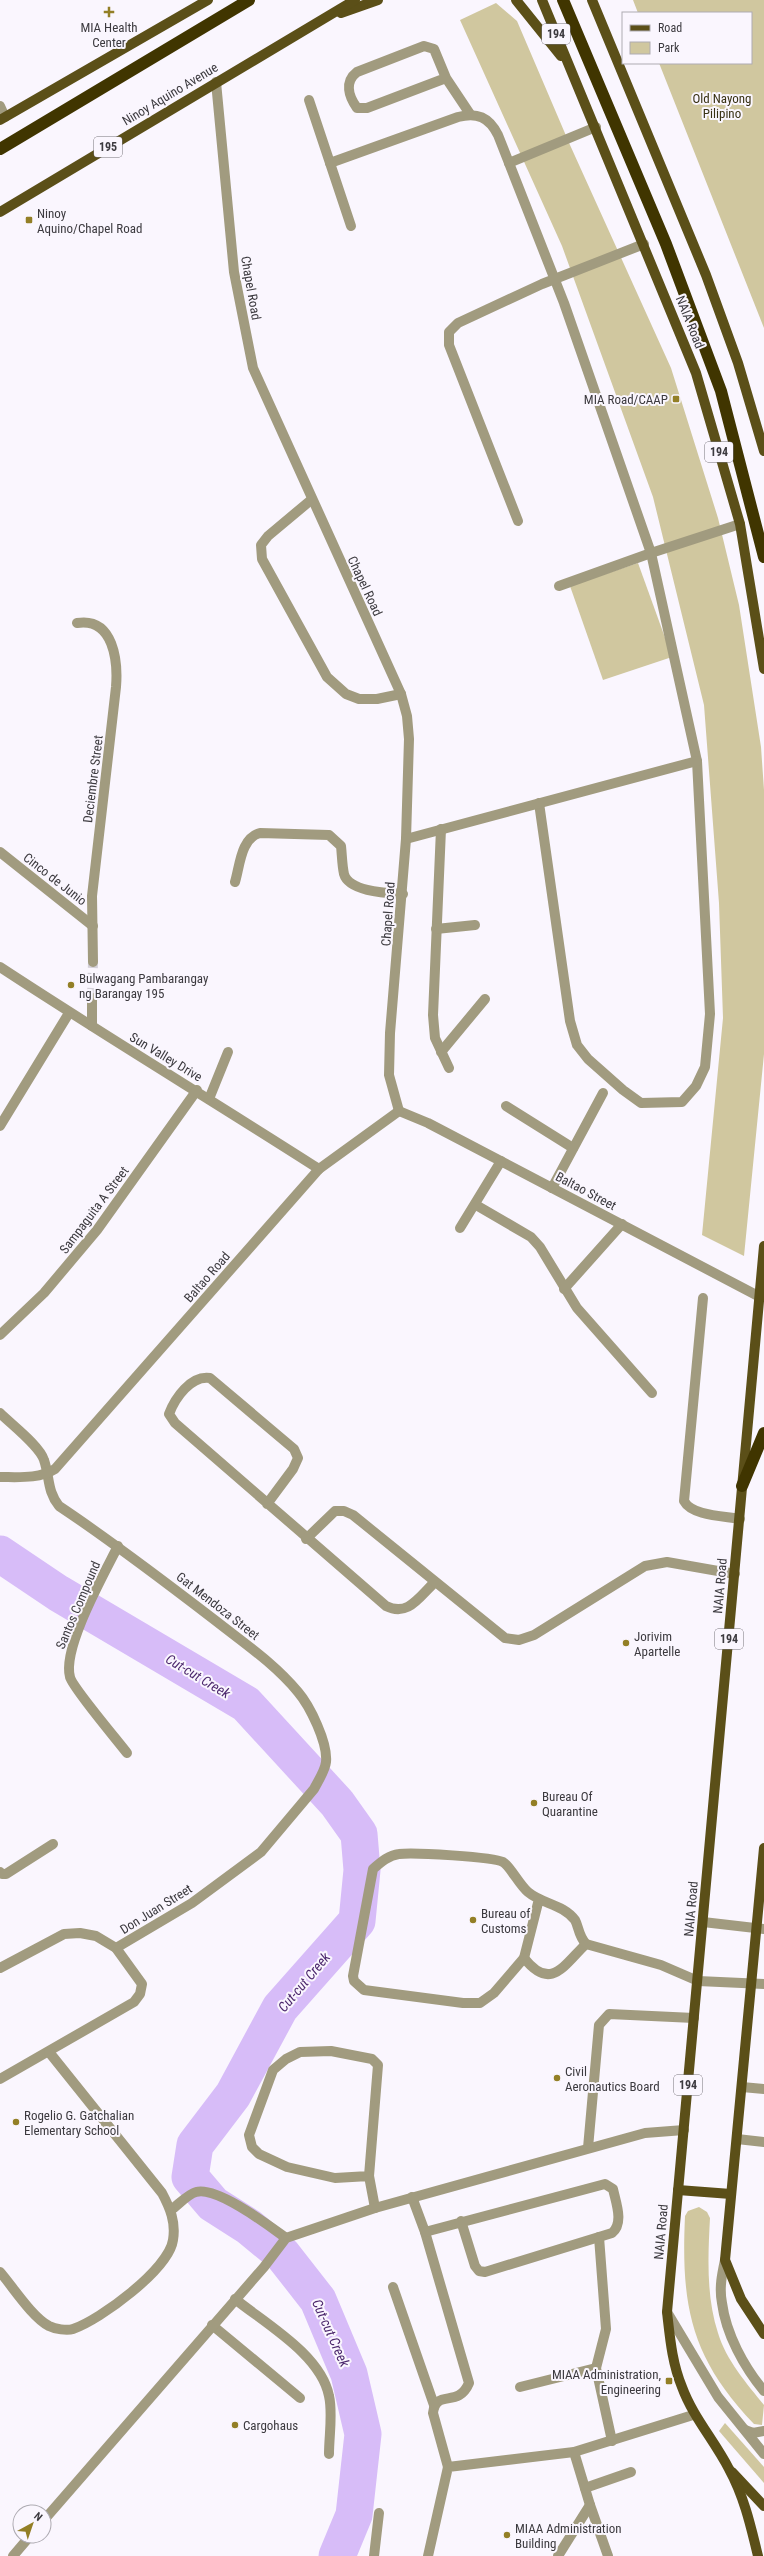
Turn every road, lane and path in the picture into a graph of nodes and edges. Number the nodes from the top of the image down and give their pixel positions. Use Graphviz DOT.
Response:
graph roads {
  1 [pos="208,0"];
  2 [pos="248,0"];
  3 [pos="355,0"];
  4 [pos="378,0"];
  5 [pos="516,0"];
  6 [pos="542,0"];
  7 [pos="563,0"];
  8 [pos="592,0"];
  9 [pos="313,23"];
  10 [pos="571,69"];
  11 [pos="446,78"];
  12 [pos="216,82"];
  13 [pos="309,100"];
  14 [pos="0,106"];
  15 [pos="470,114"];
  16 [pos="3,119"];
  17 [pos="596,127"];
  18 [pos="0,149"];
  19 [pos="330,163"];
  20 [pos="509,163"];
  21 [pos="0,212"];
  22 [pos="351,226"];
  23 [pos="644,244"];
  24 [pos="553,279"];
  25 [pos="764,451"];
  26 [pos="311,500"];
  27 [pos="518,521"];
  28 [pos="740,524"];
  29 [pos="651,553"];
  30 [pos="763,553"];
  31 [pos="559,586"];
  32 [pos="77,623"];
  33 [pos="764,669"];
  34 [pos="401,694"];
  35 [pos="697,761"];
  36 [pos="539,803"];
  37 [pos="441,829"];
  38 [pos="406,839"];
  39 [pos="0,852"];
  40 [pos="235,882"];
  41 [pos="403,894"];
  42 [pos="475,925"];
  43 [pos="93,926"];
  44 [pos="436,929"];
  45 [pos="92,962"];
  46 [pos="0,966"];
  47 [pos="92,998"];
  48 [pos="485,999"];
  49 [pos="69,1013"];
  50 [pos="92,1026"];
  51 [pos="228,1052"];
  52 [pos="441,1052"];
  53 [pos="449,1068"];
  54 [pos="197,1090"];
  55 [pos="603,1094"];
  56 [pos="209,1099"];
  57 [pos="506,1106"];
  58 [pos="399,1111"];
  59 [pos="0,1126"];
  60 [pos="573,1148"];
  61 [pos="501,1161"];
  62 [pos="319,1170"];
  63 [pos="552,1188"];
  64 [pos="476,1205"];
  65 [pos="622,1224"];
  66 [pos="460,1228"];
  67 [pos="764,1246"];
  68 [pos="564,1289"];
  69 [pos="760,1297"];
  70 [pos="703,1298"];
  71 [pos="0,1335"];
  72 [pos="652,1393"];
  73 [pos="0,1413"];
  74 [pos="764,1433"];
  75 [pos="46,1474"];
  76 [pos="0,1477"];
  77 [pos="742,1486"];
  78 [pos="267,1504"];
  79 [pos="740,1519"];
  80 [pos="306,1539"];
  81 [pos="118,1546"];
  82 [pos="735,1574"];
  83 [pos="434,1583"];
  84 [pos="127,1753"];
  85 [pos="314,1789"];
  86 [pos="53,1844"];
  87 [pos="764,1848"];
  88 [pos="0,1872"];
  89 [pos="539,1899"];
  90 [pos="703,1922"];
  91 [pos="760,1929"];
  92 [pos="586,1944"];
  93 [pos="116,1948"];
  94 [pos="524,1958"];
  95 [pos="0,1968"];
  96 [pos="698,1981"];
  97 [pos="752,1983"];
  98 [pos="764,1984"];
  99 [pos="694,2018"];
  100 [pos="49,2052"];
  101 [pos="0,2079"];
  102 [pos="742,2087"];
  103 [pos="764,2089"];
  104 [pos="684,2130"];
  105 [pos="737,2138"];
  106 [pos="764,2142"];
  107 [pos="588,2148"];
  108 [pos="369,2176"];
  109 [pos="678,2190"];
  110 [pos="731,2194"];
  111 [pos="412,2197"];
  112 [pos="375,2208"];
  113 [pos="171,2210"];
  114 [pos="461,2221"];
  115 [pos="425,2232"];
  116 [pos="599,2236"];
  117 [pos="284,2240"];
  118 [pos="725,2260"];
  119 [pos="0,2272"];
  120 [pos="393,2287"];
  121 [pos="235,2299"];
  122 [pos="667,2312"];
  123 [pos="212,2326"];
  124 [pos="764,2334"];
  125 [pos="596,2368"];
  126 [pos="520,2387"];
  127 [pos="764,2391"];
  128 [pos="300,2398"];
  129 [pos="434,2405"];
  130 [pos="693,2414"];
  131 [pos="745,2430"];
  132 [pos="764,2431"];
  133 [pos="612,2441"];
  134 [pos="574,2452"];
  135 [pos="329,2454"];
  136 [pos="764,2454"];
  137 [pos="448,2467"];
  138 [pos="729,2469"];
  139 [pos="631,2472"];
  140 [pos="585,2488"];
  141 [pos="590,2504"];
  142 [pos="764,2506"];
  143 [pos="52,2511"];
  144 [pos="378,2513"];
  145 [pos="23,2544"];
  146 [pos="13,2556"];
  147 [pos="374,2556"];
  148 [pos="428,2556"];
  149 [pos="558,2556"];
  150 [pos="608,2556"];
  151 [pos="758,2556"];
  1 -- 16 [label="main road"];
  2 -- 18 [label="highway"];
  3 -- 9 [label="main road, Ninoy Aquino Avenue / 195"];
  4 -- 9 [label="main road"];
  5 -- 10 [label="main road"];
  6 -- 10 [label="main road, NAIA Road / 194"];
  7 -- 30 [label="highway"];
  8 -- 25 [label="main road"];
  9 -- 12 [label="main road, Ninoy Aquino Avenue / 195"];
  10 -- 17 [label="main road, NAIA Road / 194"];
  11 -- 11 [label="street"];
  11 -- 15 [label="street"];
  12 -- 21 [label="main road, Ninoy Aquino Avenue / 195"];
  12 -- 26 [label="street, Chapel Road"];
  13 -- 19 [label="street"];
  14 -- 16 [label="street"];
  15 -- 19 [label="street"];
  15 -- 20 [label="street"];
  17 -- 20 [label="street"];
  17 -- 23 [label="main road, NAIA Road / 194"];
  19 -- 22 [label="street"];
  20 -- 24 [label="street"];
  23 -- 24 [label="street"];
  23 -- 28 [label="main road, NAIA Road / 194"];
  24 -- 27 [label="street"];
  24 -- 29 [label="street"];
  26 -- 34 [label="street, Chapel Road"];
  26 -- 34 [label="street"];
  28 -- 29 [label="street"];
  28 -- 33 [label="main road, NAIA Road / 194"];
  29 -- 31 [label="street"];
  29 -- 35 [label="street"];
  32 -- 43 [label="street, Deciembre Street"];
  34 -- 38 [label="street, Chapel Road"];
  35 -- 36 [label="street"];
  35 -- 36 [label="street"];
  36 -- 37 [label="street"];
  37 -- 38 [label="street"];
  37 -- 44 [label="street"];
  38 -- 41 [label="street, Chapel Road"];
  39 -- 43 [label="street, Cinco de Junio"];
  40 -- 41 [label="street"];
  41 -- 58 [label="street, Chapel Road"];
  42 -- 44 [label="street"];
  43 -- 45 [label="street, Deciembre Street"];
  44 -- 52 [label="street"];
  46 -- 49 [label="street, Sun Valley Drive"];
  47 -- 50 [label="street"];
  48 -- 52 [label="street"];
  49 -- 50 [label="street, Sun Valley Drive"];
  49 -- 59 [label="street"];
  50 -- 54 [label="street, Sun Valley Drive"];
  51 -- 56 [label="street"];
  52 -- 53 [label="street"];
  54 -- 56 [label="street, Sun Valley Drive"];
  54 -- 71 [label="street, Sampaguita A Street"];
  55 -- 60 [label="street"];
  56 -- 62 [label="street, Sun Valley Drive"];
  57 -- 60 [label="street"];
  58 -- 61 [label="street, Baltao Street"];
  58 -- 62 [label="street, Baltao Road"];
  60 -- 63 [label="street"];
  61 -- 63 [label="street, Baltao Street"];
  61 -- 64 [label="street"];
  62 -- 75 [label="street, Baltao Road"];
  63 -- 65 [label="street, Baltao Street"];
  64 -- 66 [label="street"];
  64 -- 68 [label="street"];
  65 -- 68 [label="street"];
  65 -- 69 [label="street, Baltao Street"];
  67 -- 69 [label="main road, NAIA Road / 194"];
  68 -- 72 [label="street"];
  69 -- 77 [label="main road, NAIA Road / 194"];
  70 -- 79 [label="street"];
  73 -- 75 [label="street, Gat Mendoza Street"];
  74 -- 77 [label="highway"];
  75 -- 76 [label="street"];
  75 -- 81 [label="street, Gat Mendoza Street"];
  77 -- 79 [label="main road, NAIA Road / 194"];
  78 -- 78 [label="street"];
  78 -- 80 [label="street"];
  79 -- 82 [label="main road, NAIA Road / 194"];
  80 -- 83 [label="street"];
  80 -- 83 [label="street"];
  81 -- 84 [label="street, Santos Compound"];
  81 -- 85 [label="street, Gat Mendoza Street"];
  82 -- 83 [label="street"];
  82 -- 90 [label="main road, NAIA Road / 194"];
  85 -- 93 [label="street, Don Juan Street"];
  86 -- 88 [label="street"];
  87 -- 91 [label="main road"];
  89 -- 92 [label="street"];
  89 -- 94 [label="street"];
  89 -- 94 [label="street"];
  90 -- 91 [label="street"];
  90 -- 96 [label="main road, NAIA Road / 194"];
  91 -- 97 [label="main road"];
  92 -- 94 [label="street"];
  92 -- 96 [label="street"];
  93 -- 95 [label="street"];
  93 -- 100 [label="street, Don Juan Street"];
  96 -- 97 [label="street"];
  96 -- 99 [label="main road, NAIA Road / 194"];
  97 -- 98 [label="street"];
  97 -- 102 [label="main road"];
  99 -- 104 [label="main road, NAIA Road / 194"];
  99 -- 107 [label="street"];
  100 -- 101 [label="street, Don Juan Street"];
  100 -- 113 [label="street"];
  102 -- 103 [label="street"];
  102 -- 105 [label="main road"];
  104 -- 107 [label="street"];
  104 -- 109 [label="main road, NAIA Road / 194"];
  105 -- 106 [label="street"];
  105 -- 110 [label="main road"];
  107 -- 111 [label="street"];
  108 -- 108 [label="street"];
  108 -- 112 [label="street"];
  109 -- 110 [label="main road"];
  109 -- 122 [label="main road, NAIA Road / 194"];
  110 -- 118 [label="main road"];
  111 -- 112 [label="street"];
  111 -- 115 [label="street"];
  112 -- 117 [label="street"];
  113 -- 117 [label="street"];
  113 -- 119 [label="street"];
  114 -- 115 [label="street"];
  114 -- 116 [label="street"];
  114 -- 116 [label="street"];
  115 -- 129 [label="street"];
  116 -- 125 [label="street"];
  117 -- 121 [label="street"];
  118 -- 124 [label="main road"];
  118 -- 127 [label="street"];
  120 -- 129 [label="street"];
  121 -- 123 [label="street"];
  121 -- 135 [label="street"];
  122 -- 130 [label="main road, NAIA Road"];
  122 -- 131 [label="street"];
  123 -- 128 [label="street"];
  123 -- 143 [label="street"];
  125 -- 126 [label="street"];
  125 -- 133 [label="street"];
  129 -- 137 [label="street"];
  130 -- 133 [label="street"];
  130 -- 138 [label="main road, NAIA Road"];
  131 -- 132 [label="street"];
  131 -- 136 [label="street"];
  133 -- 134 [label="street"];
  134 -- 137 [label="street"];
  134 -- 140 [label="street"];
  137 -- 148 [label="street"];
  138 -- 142 [label="main road"];
  138 -- 151 [label="main road, NAIA Road"];
  139 -- 140 [label="street"];
  140 -- 141 [label="street"];
  141 -- 149 [label="street"];
  141 -- 150 [label="street"];
  144 -- 147 [label="street"];
  145 -- 146 [label="street"];
}
